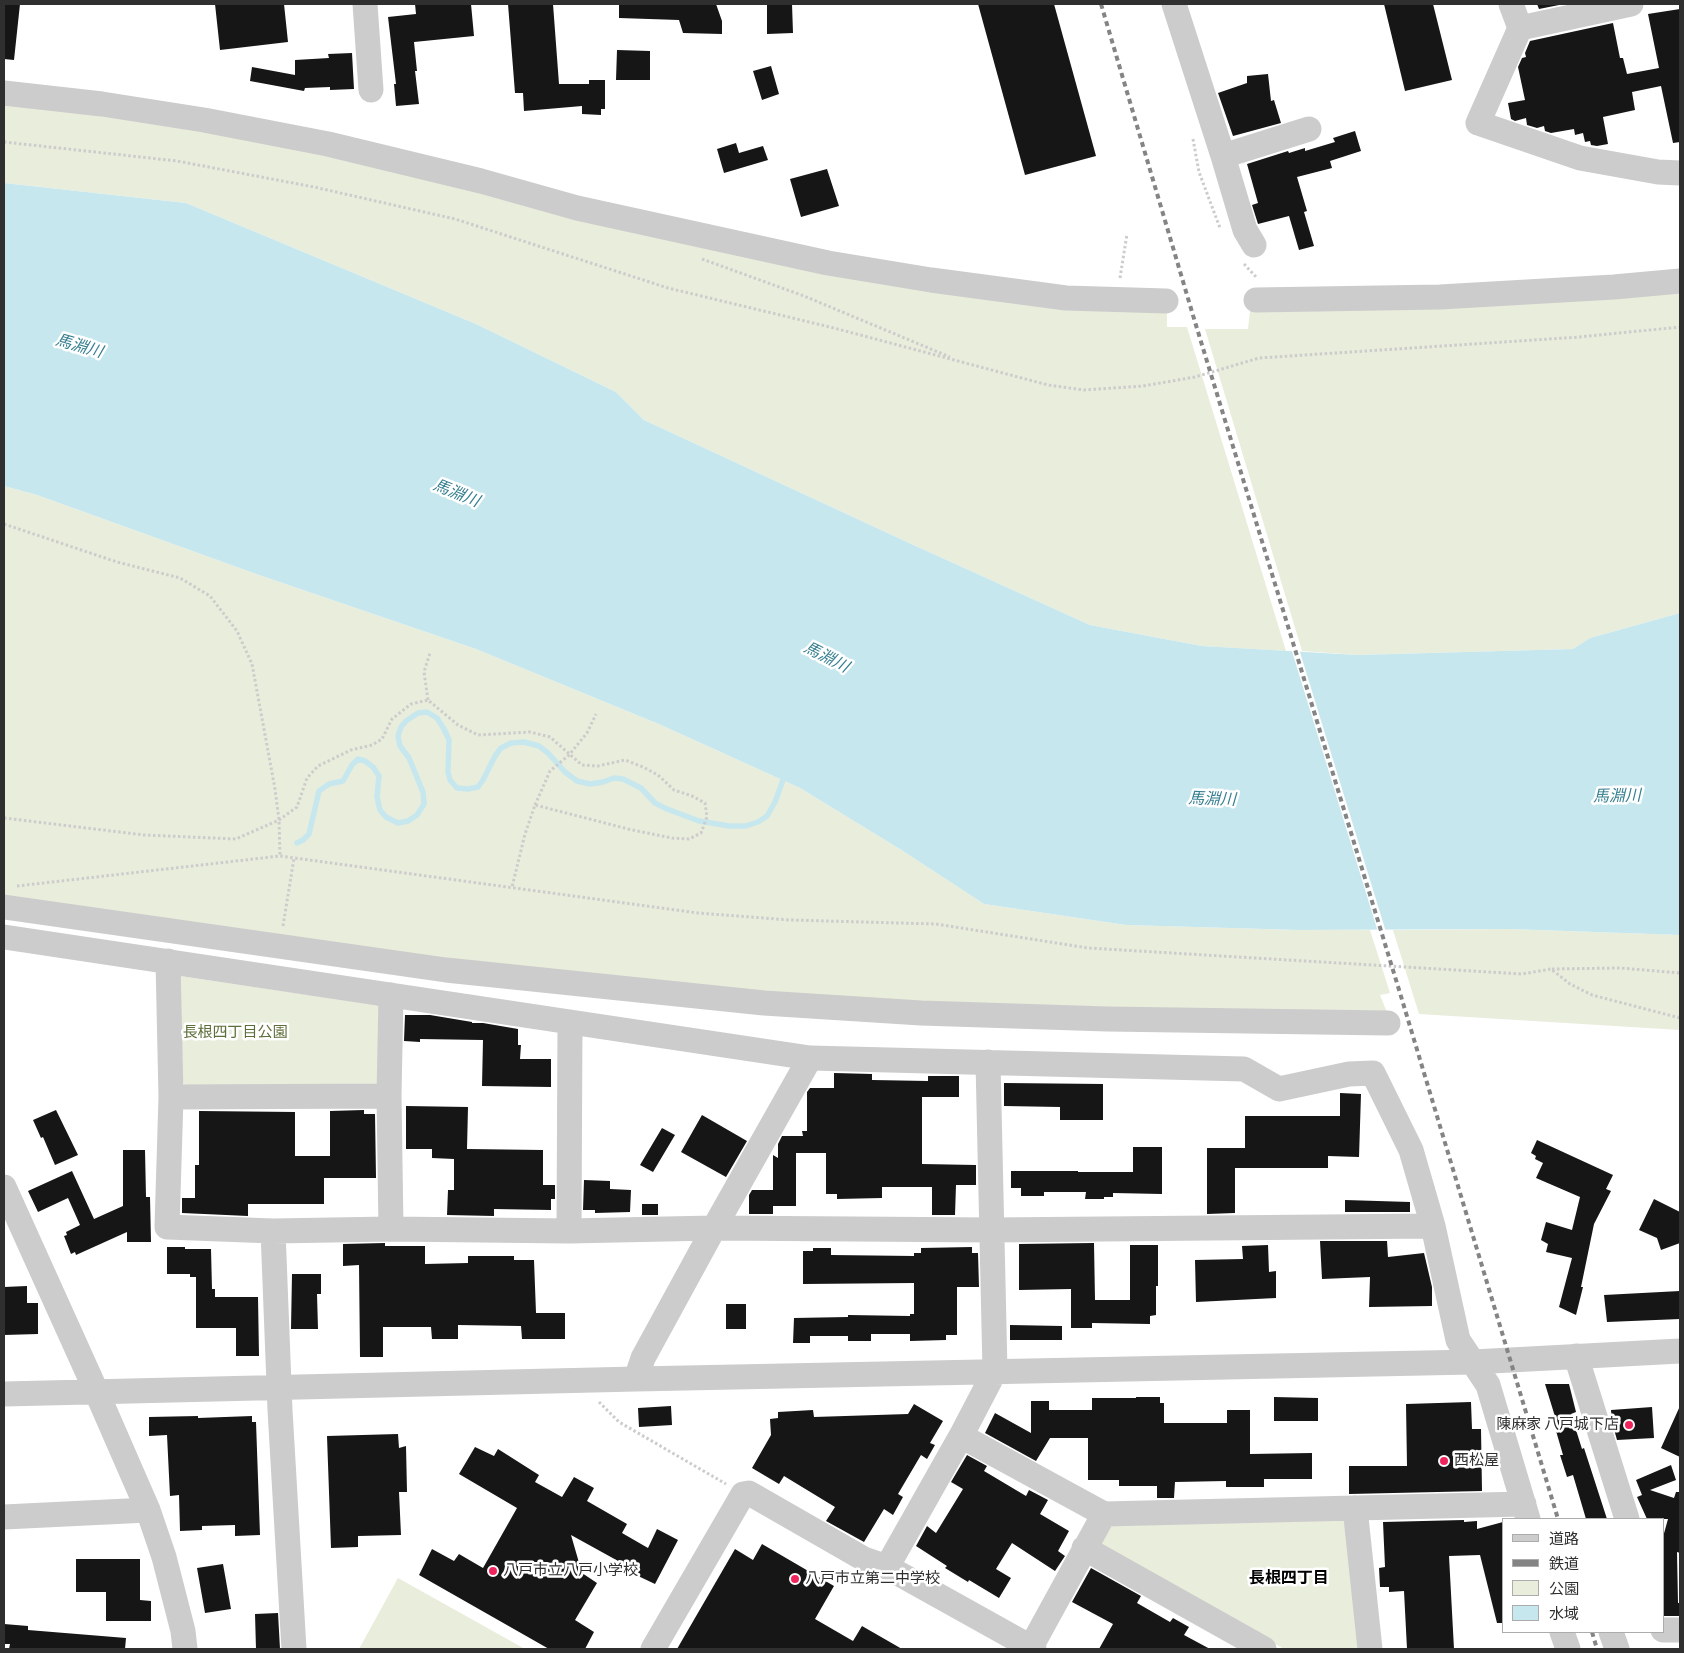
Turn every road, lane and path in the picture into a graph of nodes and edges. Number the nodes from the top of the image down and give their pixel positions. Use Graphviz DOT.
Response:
graph roads {
  1 [pos="365,4"];
  2 [pos="1174,4"];
  3 [pos="1511,4"];
  4 [pos="1631,4"];
  5 [pos="1520,28"];
  6 [pos="371,90"];
  7 [pos="4,93"];
  8 [pos="1309,129"];
  9 [pos="4,142"];
  10 [pos="1223,156"];
  11 [pos="1680,173"];
  12 [pos="1128,234"];
  13 [pos="1254,245"];
  14 [pos="694,256"];
  15 [pos="1680,281"];
  16 [pos="1116,299"];
  17 [pos="1256,300"];
  18 [pos="1166,301"];
  19 [pos="1680,327"];
  20 [pos="962,362"];
  21 [pos="4,524"];
  22 [pos="430,653"];
  23 [pos="428,700"];
  24 [pos="596,714"];
  25 [pos="569,755"];
  26 [pos="535,805"];
  27 [pos="4,818"];
  28 [pos="279,820"];
  29 [pos="280,856"];
  30 [pos="294,858"];
  31 [pos="512,887"];
  32 [pos="9,896"];
  33 [pos="4,937"];
  34 [pos="280,946"];
  35 [pos="168,961"];
  36 [pos="1551,969"];
  37 [pos="1680,973"];
  38 [pos="391,995"];
  39 [pos="1680,1018"];
  40 [pos="570,1022"];
  41 [pos="1388,1023"];
  42 [pos="810,1058"];
  43 [pos="988,1062"];
  44 [pos="389,1096"];
  45 [pos="171,1097"];
  46 [pos="4,1187"];
  47 [pos="1433,1226"];
  48 [pos="714,1228"];
  49 [pos="391,1229"];
  50 [pos="992,1230"];
  51 [pos="273,1231"];
  52 [pos="568,1231"];
  53 [pos="1680,1351"];
  54 [pos="1576,1356"];
  55 [pos="1473,1362"];
  56 [pos="995,1371"];
  57 [pos="636,1379"];
  58 [pos="280,1388"];
  59 [pos="97,1393"];
  60 [pos="4,1394"];
  61 [pos="599,1402"];
  62 [pos="961,1436"];
  63 [pos="743,1494"];
  64 [pos="1355,1508"];
  65 [pos="148,1510"];
  66 [pos="1526,1512"];
  67 [pos="1104,1514"];
  68 [pos="4,1516"];
  69 [pos="1627,1518"];
  70 [pos="1084,1548"];
  71 [pos="887,1567"];
  72 [pos="1664,1630"];
  73 [pos="1680,1630"];
  74 [pos="1562,1633"];
  75 [pos="1611,1633"];
  76 [pos="1032,1648"];
  77 [pos="185,1649"];
  78 [pos="294,1649"];
  79 [pos="653,1649"];
  80 [pos="1264,1649"];
  81 [pos="1370,1649"];
  82 [pos="1568,1649"];
  83 [pos="1617,1649"];
  1 -- 6 [label="street"];
  2 -- 10 [label="street"];
  3 -- 5 [label="street"];
  4 -- 5 [label="street"];
  5 -- 11 [label="street"];
  7 -- 16 [label="street"];
  8 -- 10 [label="street"];
  9 -- 20 [label="path"];
  10 -- 13 [label="street"];
  12 -- 16 [label="path"];
  14 -- 20 [label="path"];
  15 -- 17 [label="street"];
  16 -- 18 [label="street"];
  19 -- 20 [label="path"];
  21 -- 28 [label="path"];
  22 -- 23 [label="path"];
  23 -- 25 [label="path"];
  23 -- 28 [label="path"];
  24 -- 25 [label="path"];
  25 -- 26 [label="path"];
  25 -- 26 [label="path"];
  26 -- 31 [label="path"];
  27 -- 28 [label="path"];
  28 -- 29 [label="path"];
  29 -- 30 [label="path"];
  29 -- 32 [label="path"];
  30 -- 31 [label="path"];
  30 -- 34 [label="path"];
  31 -- 36 [label="path"];
  32 -- 34 [label="street"];
  33 -- 35 [label="street"];
  34 -- 41 [label="street"];
  35 -- 38 [label="street"];
  35 -- 45 [label="street"];
  36 -- 37 [label="path"];
  36 -- 39 [label="path"];
  38 -- 40 [label="street"];
  38 -- 44 [label="street"];
  40 -- 42 [label="street"];
  40 -- 52 [label="street"];
  42 -- 43 [label="street"];
  42 -- 48 [label="street"];
  43 -- 47 [label="street"];
  43 -- 50 [label="street"];
  44 -- 45 [label="street"];
  44 -- 49 [label="street"];
  45 -- 51 [label="street"];
  46 -- 59 [label="street"];
  47 -- 50 [label="street"];
  47 -- 55 [label="street"];
  48 -- 50 [label="street"];
  48 -- 52 [label="street"];
  48 -- 57 [label="street"];
  49 -- 51 [label="street"];
  49 -- 52 [label="street"];
  50 -- 56 [label="street"];
  51 -- 58 [label="street"];
  53 -- 54 [label="street"];
  54 -- 55 [label="street"];
  54 -- 69 [label="street"];
  55 -- 56 [label="street"];
  55 -- 66 [label="street"];
  56 -- 57 [label="street"];
  56 -- 62 [label="street"];
  57 -- 58 [label="street"];
  58 -- 59 [label="street"];
  58 -- 78 [label="street"];
  59 -- 60 [label="street"];
  59 -- 65 [label="street"];
  61 -- 63 [label="path"];
  62 -- 67 [label="street"];
  62 -- 71 [label="street"];
  63 -- 71 [label="street"];
  63 -- 79 [label="street"];
  64 -- 66 [label="street"];
  64 -- 67 [label="street"];
  64 -- 81 [label="street"];
  65 -- 68 [label="street"];
  65 -- 77 [label="street"];
  67 -- 70 [label="street"];
  70 -- 76 [label="street"];
  70 -- 80 [label="street"];
  71 -- 76 [label="street"];
  72 -- 73 [label="street"];
  74 -- 82 [label="street"];
  75 -- 83 [label="street"];
}
